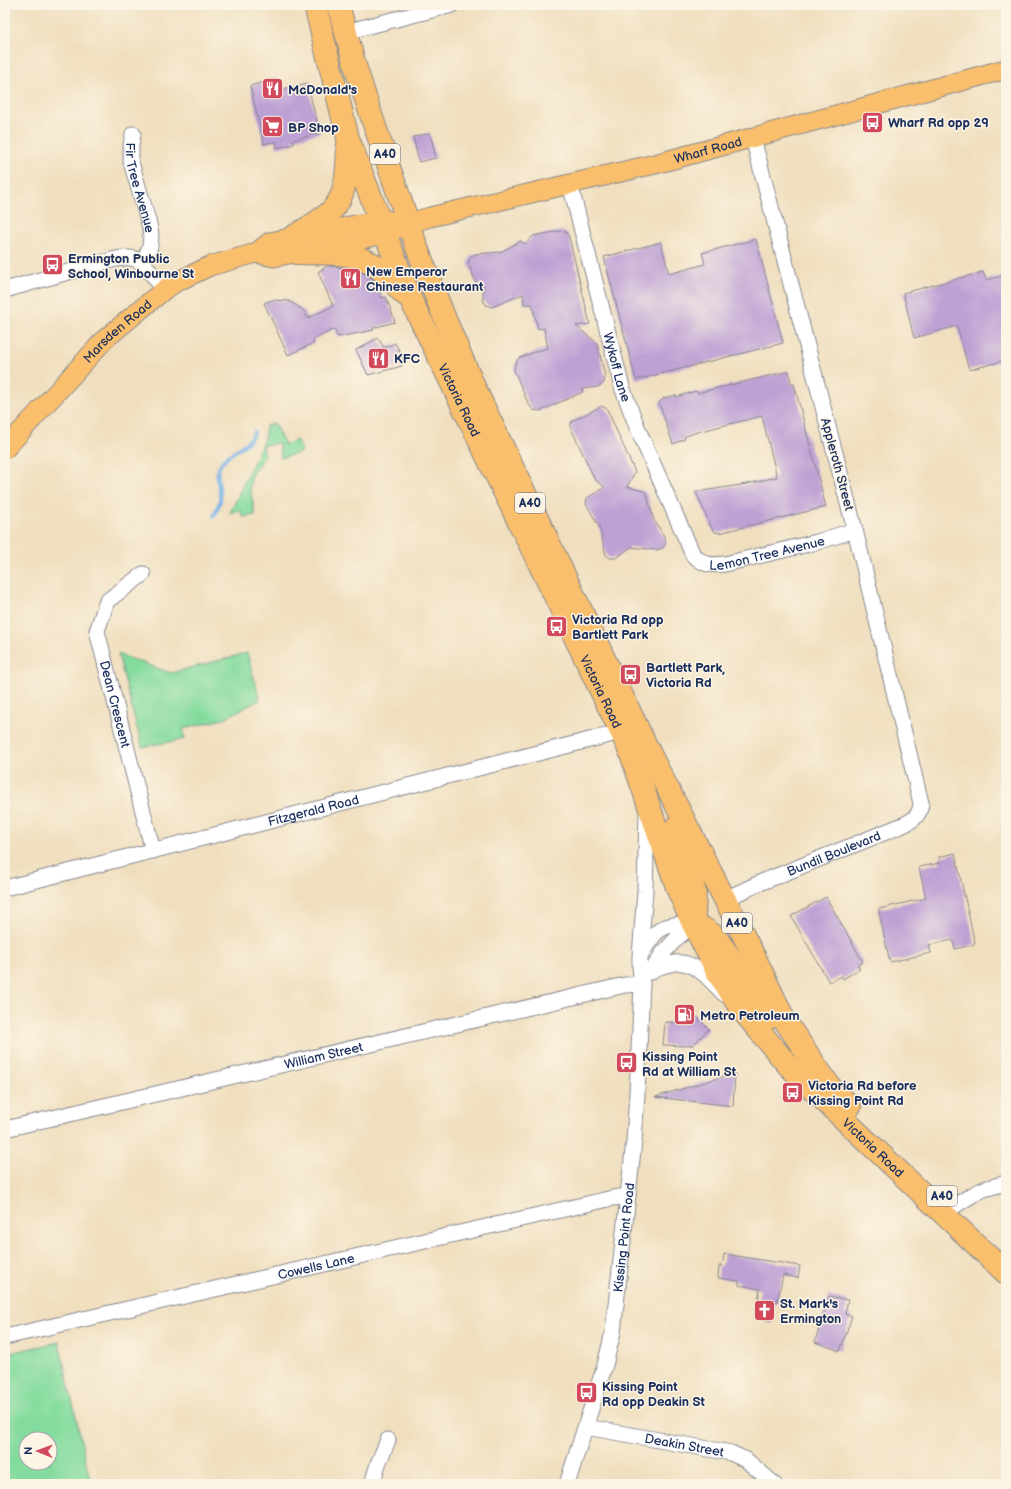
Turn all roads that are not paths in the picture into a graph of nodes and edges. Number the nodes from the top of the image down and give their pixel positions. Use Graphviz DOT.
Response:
graph roads {
  1 [pos="315,5"];
  2 [pos="338,5"];
  3 [pos="452,5"];
  4 [pos="345,32"];
  5 [pos="1006,69"];
  6 [pos="132,134"];
  7 [pos="348,138"];
  8 [pos="753,138"];
  9 [pos="570,184"];
  10 [pos="409,223"];
  11 [pos="382,227"];
  12 [pos="293,245"];
  13 [pos="143,265"];
  14 [pos="5,290"];
  15 [pos="164,290"];
  16 [pos="411,300"];
  17 [pos="5,449"];
  18 [pos="855,530"];
  19 [pos="688,543"];
  20 [pos="143,574"];
  21 [pos="621,732"];
  22 [pos="650,754"];
  23 [pos="917,791"];
  24 [pos="647,800"];
  25 [pos="153,851"];
  26 [pos="5,888"];
  27 [pos="725,899"];
  28 [pos="693,924"];
  29 [pos="640,956"];
  30 [pos="653,969"];
  31 [pos="642,984"];
  32 [pos="741,1009"];
  33 [pos="831,1088"];
  34 [pos="5,1129"];
  35 [pos="1006,1183"];
  36 [pos="628,1196"];
  37 [pos="954,1207"];
  38 [pos="1006,1258"];
  39 [pos="1006,1273"];
  40 [pos="5,1337"];
  41 [pos="586,1427"];
  42 [pos="388,1440"];
  43 [pos="372,1484"];
  44 [pos="568,1484"];
  45 [pos="774,1484"];
  1 -- 7 [label="highway, Victoria Road / A40"];
  2 -- 4 [label="highway, Victoria Road / A40"];
  3 -- 4 [label="street"];
  4 -- 10 [label="highway, Victoria Road / A40"];
  5 -- 8 [label="main road, Wharf Road"];
  6 -- 13 [label="street, Fir Tree Avenue"];
  7 -- 11 [label="highway, Victoria Road / A40"];
  7 -- 12 [label="highway"];
  8 -- 9 [label="main road, Wharf Road"];
  8 -- 18 [label="street, Appleroth Street"];
  9 -- 10 [label="main road, Wharf Road"];
  9 -- 19 [label="street, Wykoff Lane"];
  10 -- 11 [label="main road, Marsden Road"];
  10 -- 22 [label="highway, Victoria Road / A40"];
  11 -- 12 [label="main road, Marsden Road"];
  11 -- 16 [label="highway, Victoria Road / A40"];
  12 -- 15 [label="main road, Marsden Road"];
  12 -- 16 [label="highway"];
  13 -- 14 [label="street"];
  13 -- 15 [label="street"];
  15 -- 17 [label="main road, Marsden Road"];
  16 -- 21 [label="highway, Victoria Road / A40"];
  18 -- 19 [label="street, Lemon Tree Avenue"];
  18 -- 23 [label="street, Appleroth Street"];
  20 -- 25 [label="street, Dean Crescent"];
  21 -- 24 [label="highway, Victoria Road / A40"];
  21 -- 25 [label="street, Fitzgerald Road"];
  22 -- 27 [label="highway, Victoria Road / A40"];
  22 -- 28 [label="highway"];
  23 -- 27 [label="street, Bundil Boulevard"];
  24 -- 28 [label="highway, Victoria Road / A40"];
  24 -- 29 [label="street, Kissing Point Road"];
  25 -- 26 [label="street, Fitzgerald Road"];
  27 -- 33 [label="highway, Victoria Road / A40"];
  28 -- 29 [label="street"];
  28 -- 30 [label="street"];
  28 -- 32 [label="highway, Victoria Road / A40"];
  28 -- 33 [label="highway"];
  29 -- 31 [label="street, Kissing Point Road"];
  30 -- 31 [label="street"];
  30 -- 32 [label="street"];
  31 -- 34 [label="street, William Street"];
  31 -- 36 [label="street, Kissing Point Road"];
  32 -- 39 [label="highway, Victoria Road / A40"];
  33 -- 37 [label="highway, Victoria Road / A40"];
  35 -- 37 [label="street"];
  36 -- 40 [label="street, Cowells Lane"];
  36 -- 41 [label="street, Kissing Point Road"];
  37 -- 38 [label="highway, Victoria Road / A40"];
  41 -- 44 [label="street, Kissing Point Road"];
  41 -- 45 [label="street, Deakin Street"];
  42 -- 43 [label="street"];
}
